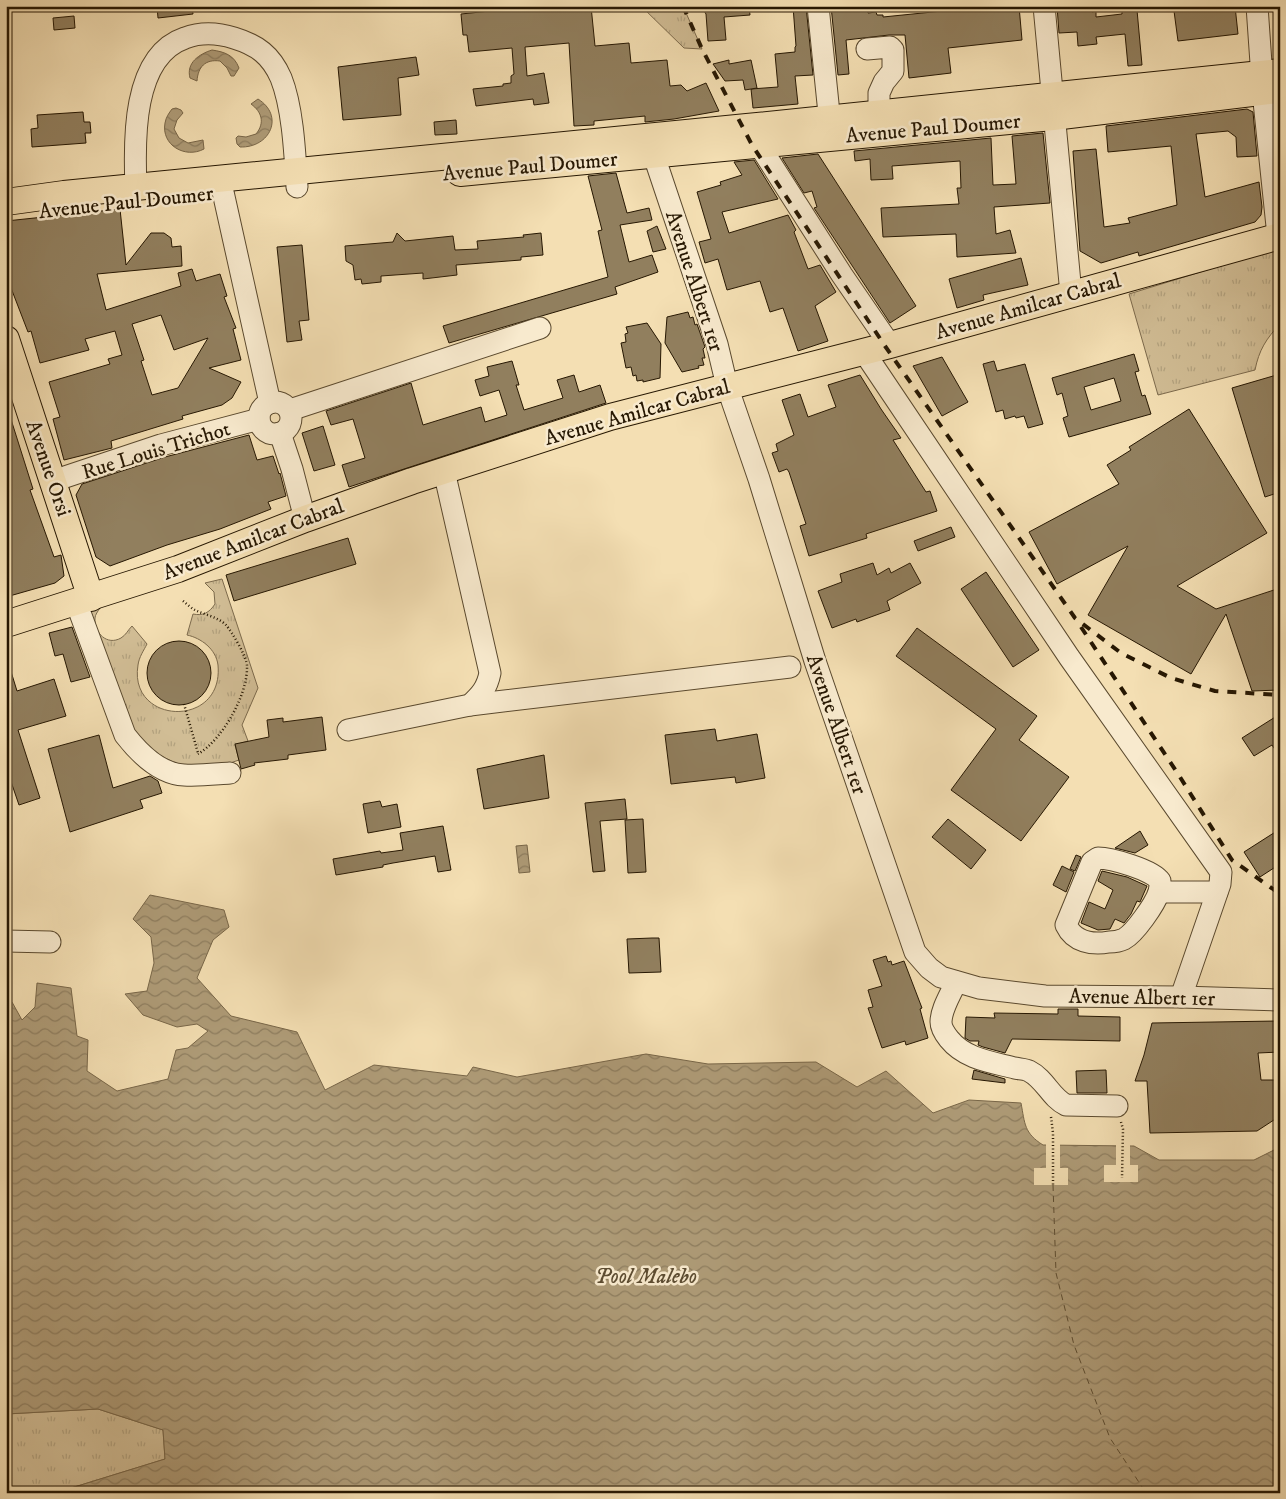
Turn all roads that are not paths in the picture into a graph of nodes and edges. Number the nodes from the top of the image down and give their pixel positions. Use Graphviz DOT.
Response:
graph roads {
  1 [pos="818,6"];
  2 [pos="1044,6"];
  3 [pos="1257,6"];
  4 [pos="867,49"];
  5 [pos="1271,82"];
  6 [pos="1052,106"];
  7 [pos="880,123"];
  8 [pos="831,128"];
  9 [pos="754,136"];
  10 [pos="650,146"];
  11 [pos="296,179"];
  12 [pos="136,187"];
  13 [pos="223,192"];
  14 [pos="6,202"];
  15 [pos="6,215"];
  16 [pos="1279,236"];
  17 [pos="1071,294"];
  18 [pos="540,328"];
  19 [pos="6,339"];
  20 [pos="890,345"];
  21 [pos="864,352"];
  22 [pos="10,368"];
  23 [pos="727,386"];
  24 [pos="273,411"];
  25 [pos="444,471"];
  26 [pos="53,481"];
  27 [pos="305,519"];
  28 [pos="83,600"];
  29 [pos="6,624"];
  30 [pos="790,667"];
  31 [pos="490,673"];
  32 [pos="513,700"];
  33 [pos="470,705"];
  34 [pos="348,730"];
  35 [pos="230,773"];
  36 [pos="1159,892"];
  37 [pos="1217,892"];
  38 [pos="6,940"];
  39 [pos="50,942"];
  40 [pos="956,982"];
  41 [pos="1181,997"];
  42 [pos="1280,1000"];
  43 [pos="1117,1106"];
  1 -- 8 [label="street"];
  2 -- 6 [label="street"];
  3 -- 5 [label="street"];
  4 -- 7 [label="street"];
  5 -- 6 [label="main road, Avenue Paul Doumer"];
  5 -- 16 [label="street"];
  6 -- 7 [label="main road, Avenue Paul Doumer"];
  6 -- 17 [label="street"];
  7 -- 8 [label="main road, Avenue Paul Doumer"];
  8 -- 9 [label="main road, Avenue Paul Doumer"];
  9 -- 10 [label="main road, Avenue Paul Doumer"];
  9 -- 20 [label="street"];
  10 -- 11 [label="main road, Avenue Paul Doumer"];
  10 -- 23 [label="street, Avenue Albert 1er"];
  11 -- 12 [label="main road, Avenue Paul Doumer"];
  11 -- 12 [label="street"];
  11 -- 13 [label="main road, Avenue Paul Doumer"];
  12 -- 14 [label="main road, Avenue Paul Doumer"];
  13 -- 15 [label="main road, Avenue Paul Doumer"];
  13 -- 24 [label="street"];
  16 -- 17 [label="main road, Avenue Amilcar Cabral"];
  17 -- 20 [label="main road, Avenue Amilcar Cabral"];
  18 -- 24 [label="street, Rue Louis Trichot"];
  19 -- 22 [label="main road, Avenue Orsi"];
  20 -- 21 [label="main road, Avenue Amilcar Cabral"];
  21 -- 23 [label="main road, Avenue Amilcar Cabral"];
  21 -- 37 [label="street"];
  22 -- 26 [label="main road, Avenue Orsi"];
  23 -- 25 [label="main road, Avenue Amilcar Cabral"];
  23 -- 40 [label="street, Avenue Albert 1er"];
  24 -- 26 [label="street, Rue Louis Trichot"];
  24 -- 27 [label="street"];
  25 -- 27 [label="main road, Avenue Amilcar Cabral"];
  25 -- 31 [label="street"];
  26 -- 28 [label="main road, Avenue Orsi"];
  27 -- 28 [label="main road, Avenue Amilcar Cabral"];
  28 -- 29 [label="main road, Avenue Amilcar Cabral"];
  28 -- 35 [label="street"];
  30 -- 32 [label="street"];
  31 -- 32 [label="street"];
  31 -- 33 [label="street"];
  32 -- 33 [label="street"];
  33 -- 34 [label="street"];
  36 -- 36 [label="street"];
  36 -- 37 [label="street"];
  37 -- 41 [label="street"];
  38 -- 39 [label="street"];
  40 -- 41 [label="street, Avenue Albert 1er"];
  40 -- 43 [label="street"];
  41 -- 42 [label="street, Avenue Albert 1er"];
}
